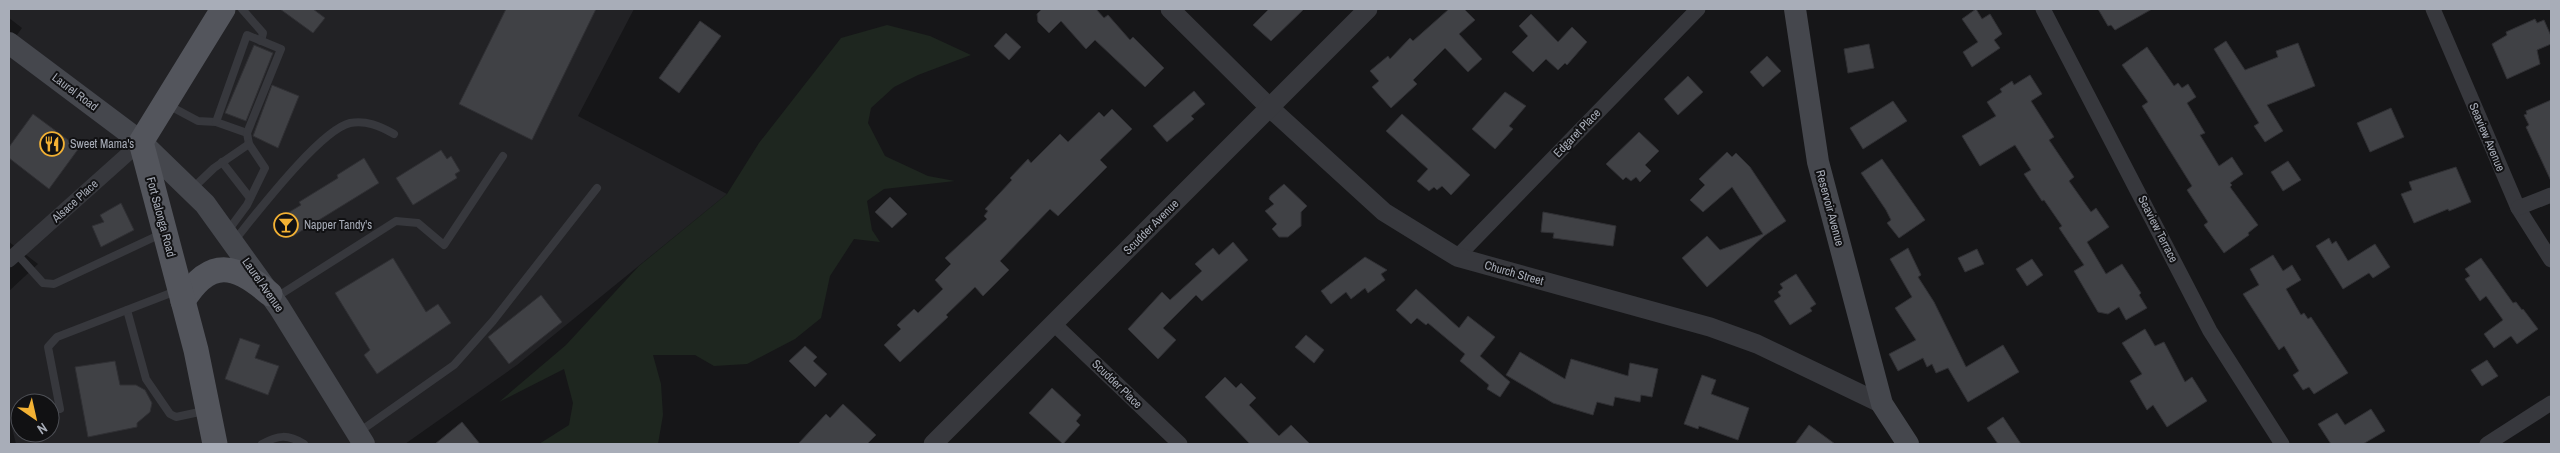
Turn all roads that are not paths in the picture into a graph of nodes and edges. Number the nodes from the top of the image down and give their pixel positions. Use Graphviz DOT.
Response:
graph roads {
  1 [pos="223,9"];
  2 [pos="242,9"];
  3 [pos="1170,9"];
  4 [pos="1368,9"];
  5 [pos="1698,9"];
  6 [pos="1799,9"];
  7 [pos="2043,9"];
  8 [pos="2433,9"];
  9 [pos="261,41"];
  10 [pos="9,43"];
  11 [pos="239,58"];
  12 [pos="247,60"];
  13 [pos="165,102"];
  14 [pos="1270,108"];
  15 [pos="216,122"];
  16 [pos="248,133"];
  17 [pos="394,134"];
  18 [pos="141,142"];
  19 [pos="249,144"];
  20 [pos="503,156"];
  21 [pos="222,162"];
  22 [pos="597,188"];
  23 [pos="192,190"];
  24 [pos="2551,196"];
  25 [pos="250,198"];
  26 [pos="2518,208"];
  27 [pos="165,232"];
  28 [pos="230,237"];
  29 [pos="12,257"];
  30 [pos="1457,257"];
  31 [pos="2551,260"];
  32 [pos="182,295"];
  33 [pos="271,297"];
  34 [pos="127,310"];
  35 [pos="1054,323"];
  36 [pos="57,393"];
  37 [pos="2551,403"];
  38 [pos="1882,404"];
  39 [pos="208,410"];
  40 [pos="361,439"];
  41 [pos="215,444"];
  42 [pos="262,444"];
  43 [pos="304,444"];
  44 [pos="934,444"];
  45 [pos="1180,444"];
  46 [pos="1908,444"];
  47 [pos="2282,444"];
  48 [pos="2487,444"];
  1 -- 13 [label="main road"];
  2 -- 9 [label="lane"];
  3 -- 14 [label="street, Church Street"];
  4 -- 14 [label="street, Scudder Avenue"];
  5 -- 30 [label="street, Edgaret Place"];
  6 -- 38 [label="main road, Reservoir Avenue"];
  7 -- 47 [label="street, Seaview Terrace"];
  8 -- 26 [label="street, Seaview Avenue"];
  9 -- 11 [label="lane"];
  9 -- 16 [label="lane"];
  10 -- 18 [label="main road, Laurel Road"];
  11 -- 12 [label="lane"];
  11 -- 15 [label="lane"];
  13 -- 15 [label="lane"];
  13 -- 18 [label="main road"];
  14 -- 30 [label="street, Church Street"];
  14 -- 35 [label="street, Scudder Avenue"];
  15 -- 16 [label="lane"];
  16 -- 19 [label="lane"];
  17 -- 28 [label="lane"];
  18 -- 23 [label="main road, Laurel Avenue"];
  18 -- 27 [label="main road, Fort Salonga Road"];
  18 -- 29 [label="street, Alsace Place"];
  19 -- 21 [label="lane"];
  19 -- 25 [label="lane"];
  20 -- 33 [label="lane"];
  21 -- 23 [label="lane"];
  21 -- 25 [label="lane"];
  22 -- 40 [label="lane"];
  23 -- 28 [label="main road, Laurel Avenue"];
  24 -- 26 [label="street"];
  25 -- 28 [label="lane"];
  26 -- 31 [label="street, Seaview Avenue"];
  27 -- 29 [label="lane"];
  27 -- 32 [label="main road, Fort Salonga Road"];
  28 -- 33 [label="main road, Laurel Avenue"];
  30 -- 38 [label="street, Church Street"];
  32 -- 33 [label="main road"];
  32 -- 34 [label="lane"];
  32 -- 39 [label="main road, Fort Salonga Road"];
  33 -- 40 [label="main road, Laurel Avenue"];
  34 -- 36 [label="lane"];
  34 -- 39 [label="lane"];
  35 -- 44 [label="street, Scudder Avenue"];
  35 -- 45 [label="street, Scudder Place"];
  37 -- 48 [label="street"];
  38 -- 46 [label="main road"];
  39 -- 41 [label="main road, Fort Salonga Road"];
  42 -- 43 [label="lane"];
}
